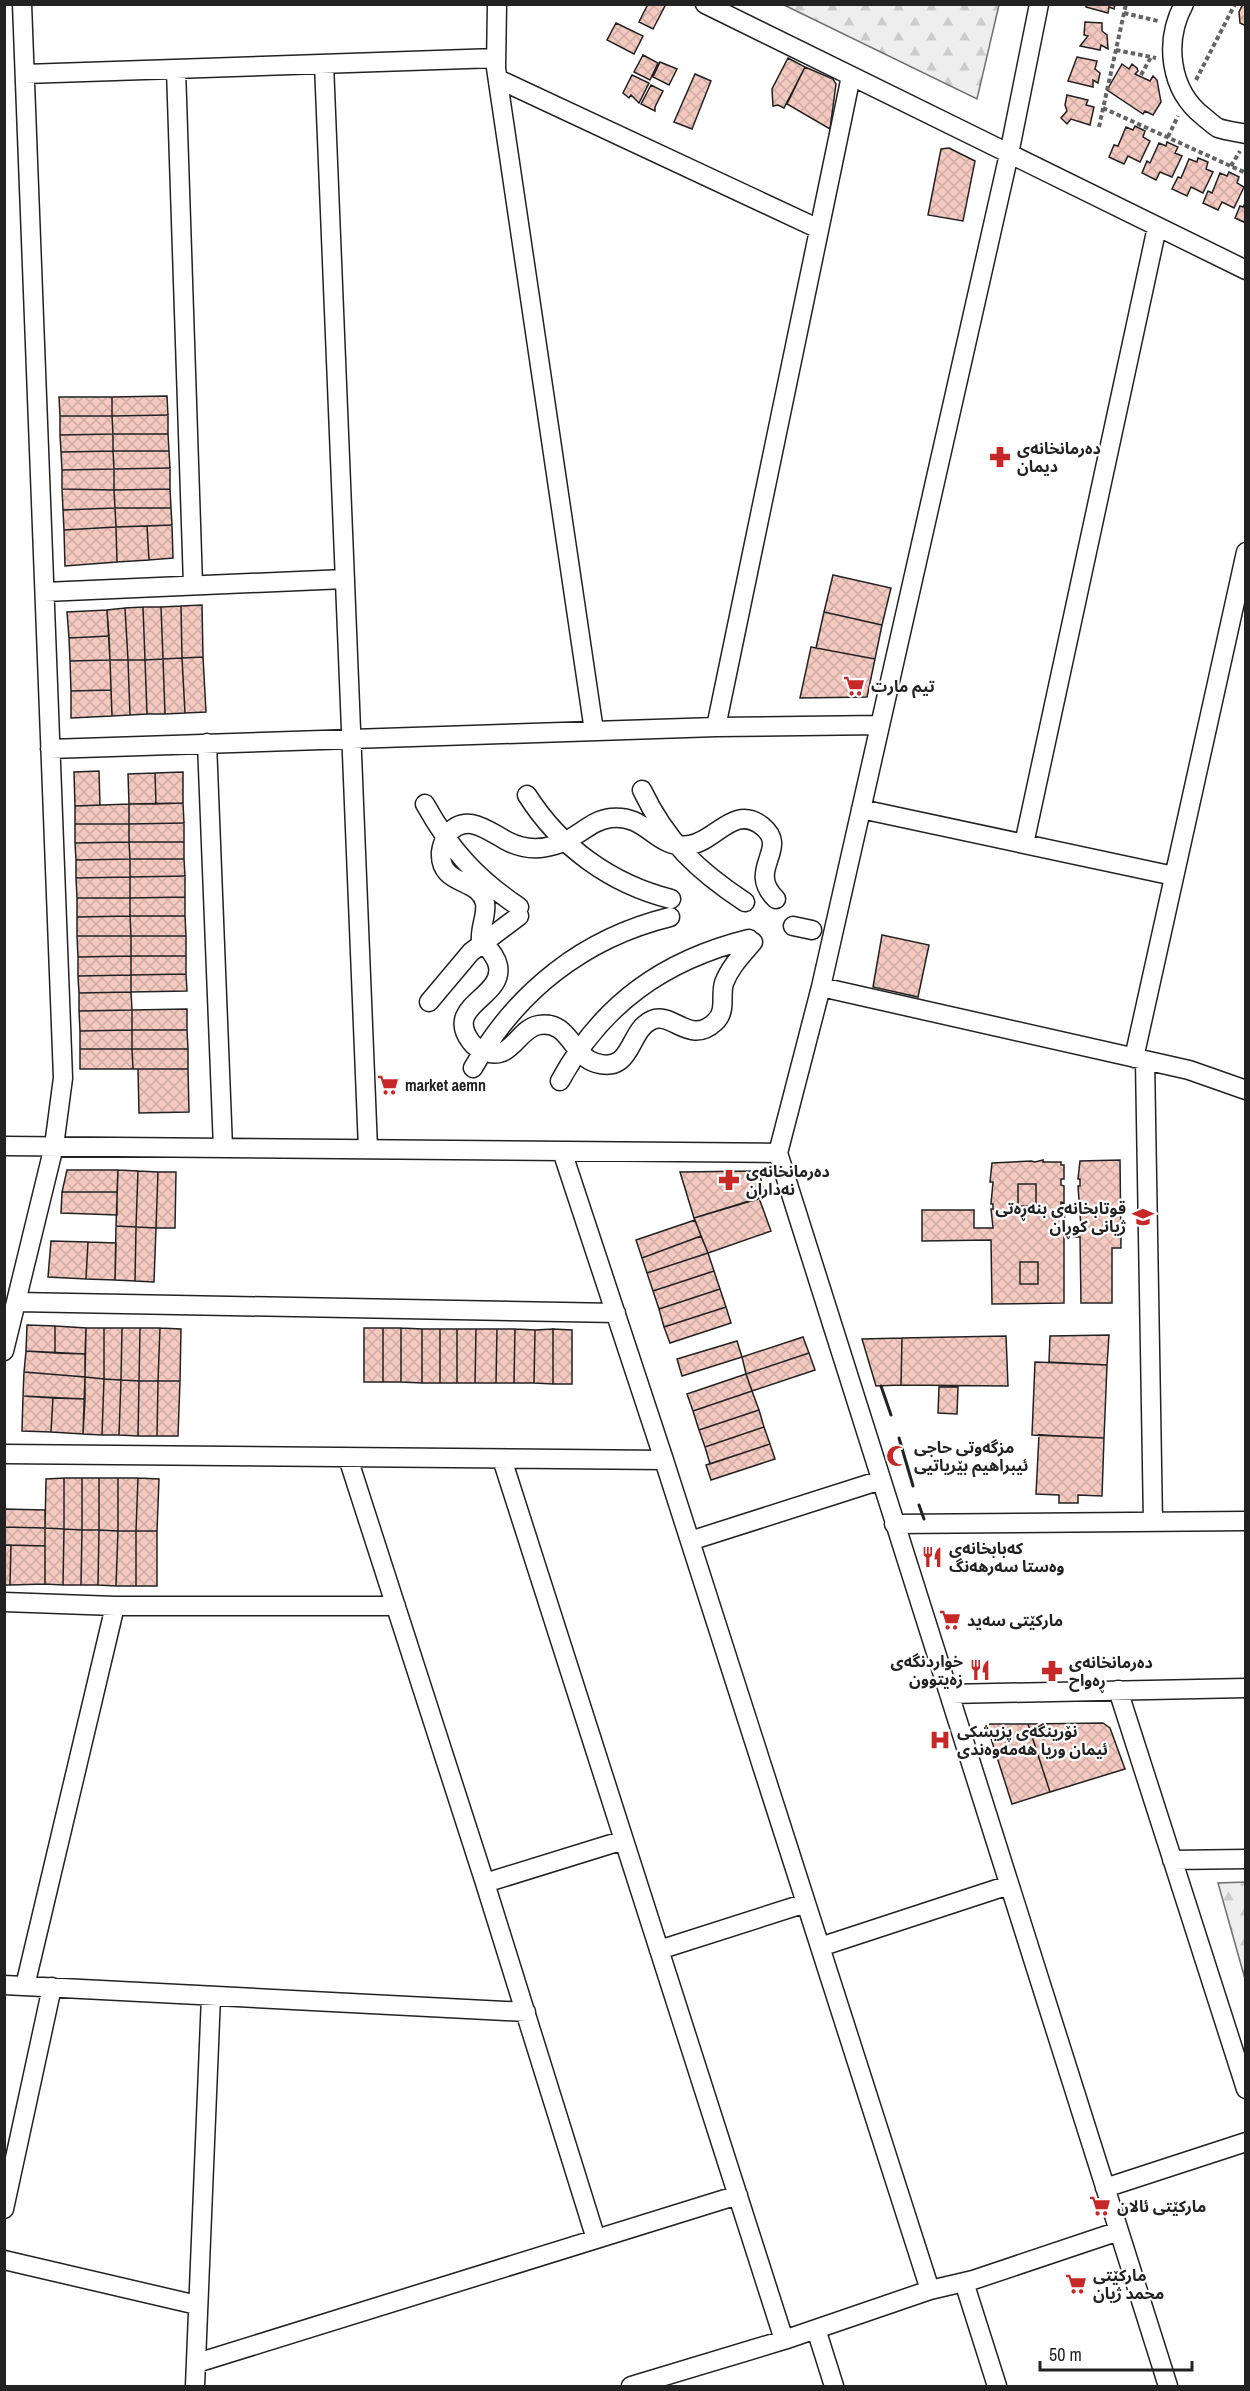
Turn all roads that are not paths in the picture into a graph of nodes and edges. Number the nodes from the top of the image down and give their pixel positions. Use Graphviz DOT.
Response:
graph roads {
  1 [pos="22,4"];
  2 [pos="497,4"];
  3 [pos="705,4"];
  4 [pos="1039,4"];
  5 [pos="1184,4"];
  6 [pos="496,58"];
  7 [pos="324,64"];
  8 [pos="176,69"];
  9 [pos="25,74"];
  10 [pos="850,76"];
  11 [pos="498,79"];
  12 [pos="1245,134"];
  13 [pos="1009,154"];
  14 [pos="1157,227"];
  15 [pos="819,230"];
  16 [pos="1245,270"];
  17 [pos="1245,552"];
  18 [pos="345,579"];
  19 [pos="194,585"];
  20 [pos="45,592"];
  21 [pos="880,725"];
  22 [pos="716,727"];
  23 [pos="594,731"];
  24 [pos="352,739"];
  25 [pos="207,744"];
  26 [pos="50,749"];
  27 [pos="642,790"];
  28 [pos="527,795"];
  29 [pos="425,804"];
  30 [pos="861,809"];
  31 [pos="445,839"];
  32 [pos="566,842"];
  33 [pos="1023,844"];
  34 [pos="676,845"];
  35 [pos="1174,876"];
  36 [pos="776,899"];
  37 [pos="745,902"];
  38 [pos="793,926"];
  39 [pos="812,930"];
  40 [pos="484,942"];
  41 [pos="821,987"];
  42 [pos="429,1002"];
  43 [pos="483,1051"];
  44 [pos="579,1052"];
  45 [pos="1140,1059"];
  46 [pos="473,1068"];
  47 [pos="560,1082"];
  48 [pos="1245,1090"];
  49 [pos="4,1146"];
  50 [pos="54,1146"];
  51 [pos="223,1148"];
  52 [pos="368,1149"];
  53 [pos="562,1151"];
  54 [pos="778,1153"];
  55 [pos="17,1302"];
  56 [pos="616,1313"];
  57 [pos="4,1351"];
  58 [pos="4,1454"];
  59 [pos="348,1458"];
  60 [pos="502,1459"];
  61 [pos="664,1460"];
  62 [pos="881,1480"];
  63 [pos="1245,1521"];
  64 [pos="1153,1522"];
  65 [pos="894,1524"];
  66 [pos="690,1541"];
  67 [pos="4,1602"];
  68 [pos="115,1606"];
  69 [pos="396,1606"];
  70 [pos="1245,1688"];
  71 [pos="1118,1690"];
  72 [pos="949,1694"];
  73 [pos="624,1840"];
  74 [pos="1245,1858"];
  75 [pos="1172,1860"];
  76 [pos="485,1883"];
  77 [pos="1009,1886"];
  78 [pos="806,1903"];
  79 [pos="820,1947"];
  80 [pos="659,1950"];
  81 [pos="4,1985"];
  82 [pos="25,1986"];
  83 [pos="52,1987"];
  84 [pos="211,1996"];
  85 [pos="525,2012"];
  86 [pos="1241,2058"];
  87 [pos="1245,2089"];
  88 [pos="1245,2142"];
  89 [pos="1105,2188"];
  90 [pos="738,2195"];
  91 [pos="4,2209"];
  92 [pos="1119,2231"];
  93 [pos="596,2239"];
  94 [pos="4,2260"];
  95 [pos="964,2282"];
  96 [pos="930,2290"];
  97 [pos="197,2305"];
  98 [pos="816,2329"];
  99 [pos="784,2340"];
  100 [pos="197,2363"];
  101 [pos="672,2380"];
  102 [pos="195,2386"];
  103 [pos="631,2386"];
  104 [pos="834,2386"];
  105 [pos="997,2386"];
  106 [pos="1168,2386"];
  1 -- 9 [label="street"];
  2 -- 6 [label="street"];
  3 -- 10 [label="street"];
  4 -- 13 [label="street"];
  5 -- 12 [label="street"];
  6 -- 7 [label="street"];
  6 -- 11 [label="street"];
  7 -- 8 [label="street"];
  7 -- 18 [label="street"];
  8 -- 9 [label="street"];
  8 -- 19 [label="street"];
  9 -- 20 [label="street"];
  10 -- 13 [label="street"];
  10 -- 15 [label="street"];
  11 -- 15 [label="street"];
  11 -- 23 [label="street"];
  13 -- 14 [label="street"];
  13 -- 21 [label="street"];
  14 -- 16 [label="street"];
  14 -- 33 [label="street"];
  15 -- 22 [label="street"];
  17 -- 35 [label="street"];
  18 -- 19 [label="street"];
  18 -- 24 [label="street"];
  19 -- 20 [label="street"];
  20 -- 26 [label="street"];
  21 -- 22 [label="street"];
  21 -- 30 [label="street"];
  22 -- 23 [label="street"];
  23 -- 24 [label="street"];
  24 -- 25 [label="street"];
  24 -- 52 [label="street"];
  25 -- 26 [label="street"];
  25 -- 51 [label="street"];
  26 -- 50 [label="street"];
  27 -- 34 [label="street"];
  28 -- 32 [label="street"];
  29 -- 31 [label="street"];
  30 -- 33 [label="street"];
  30 -- 41 [label="street"];
  31 -- 32 [label="street"];
  31 -- 40 [label="street"];
  31 -- 40 [label="street"];
  32 -- 34 [label="street"];
  32 -- 43 [label="street"];
  33 -- 35 [label="street"];
  34 -- 36 [label="street"];
  34 -- 37 [label="street"];
  35 -- 45 [label="street"];
  38 -- 39 [label="street"];
  40 -- 42 [label="street"];
  40 -- 43 [label="street"];
  41 -- 45 [label="street"];
  41 -- 54 [label="street"];
  43 -- 44 [label="street"];
  43 -- 46 [label="street"];
  44 -- 44 [label="street"];
  44 -- 47 [label="street"];
  45 -- 48 [label="street"];
  45 -- 64 [label="street"];
  49 -- 50 [label="street"];
  50 -- 51 [label="street"];
  50 -- 55 [label="street"];
  51 -- 52 [label="street"];
  52 -- 53 [label="street"];
  53 -- 54 [label="street"];
  53 -- 56 [label="street"];
  54 -- 62 [label="street"];
  55 -- 56 [label="street"];
  55 -- 57 [label="street"];
  56 -- 61 [label="street"];
  58 -- 59 [label="street"];
  59 -- 60 [label="street"];
  59 -- 69 [label="street"];
  60 -- 61 [label="street"];
  60 -- 73 [label="street"];
  61 -- 66 [label="street"];
  62 -- 65 [label="street"];
  62 -- 66 [label="street"];
  63 -- 64 [label="street"];
  64 -- 65 [label="street"];
  65 -- 72 [label="street"];
  66 -- 78 [label="street"];
  67 -- 68 [label="street"];
  68 -- 69 [label="street"];
  68 -- 82 [label="street"];
  69 -- 76 [label="street"];
  70 -- 71 [label="street"];
  71 -- 72 [label="street"];
  71 -- 75 [label="street"];
  72 -- 77 [label="street"];
  73 -- 76 [label="street"];
  73 -- 80 [label="street"];
  74 -- 75 [label="street"];
  75 -- 86 [label="street"];
  76 -- 85 [label="street"];
  77 -- 79 [label="street"];
  77 -- 89 [label="street"];
  78 -- 79 [label="street"];
  78 -- 80 [label="street"];
  79 -- 96 [label="street"];
  80 -- 90 [label="street"];
  81 -- 82 [label="street"];
  82 -- 83 [label="street"];
  83 -- 84 [label="street"];
  83 -- 91 [label="street"];
  84 -- 85 [label="street"];
  84 -- 97 [label="street"];
  85 -- 93 [label="street"];
  86 -- 87 [label="street"];
  88 -- 89 [label="street"];
  89 -- 92 [label="street"];
  90 -- 93 [label="street"];
  90 -- 99 [label="street"];
  92 -- 95 [label="street"];
  92 -- 106 [label="street"];
  93 -- 100 [label="street"];
  94 -- 97 [label="street"];
  95 -- 96 [label="street"];
  95 -- 105 [label="street"];
  96 -- 98 [label="street"];
  97 -- 100 [label="street"];
  98 -- 99 [label="street"];
  98 -- 104 [label="street"];
  99 -- 101 [label="street"];
  100 -- 102 [label="street"];
  101 -- 103 [label="street"];
}
